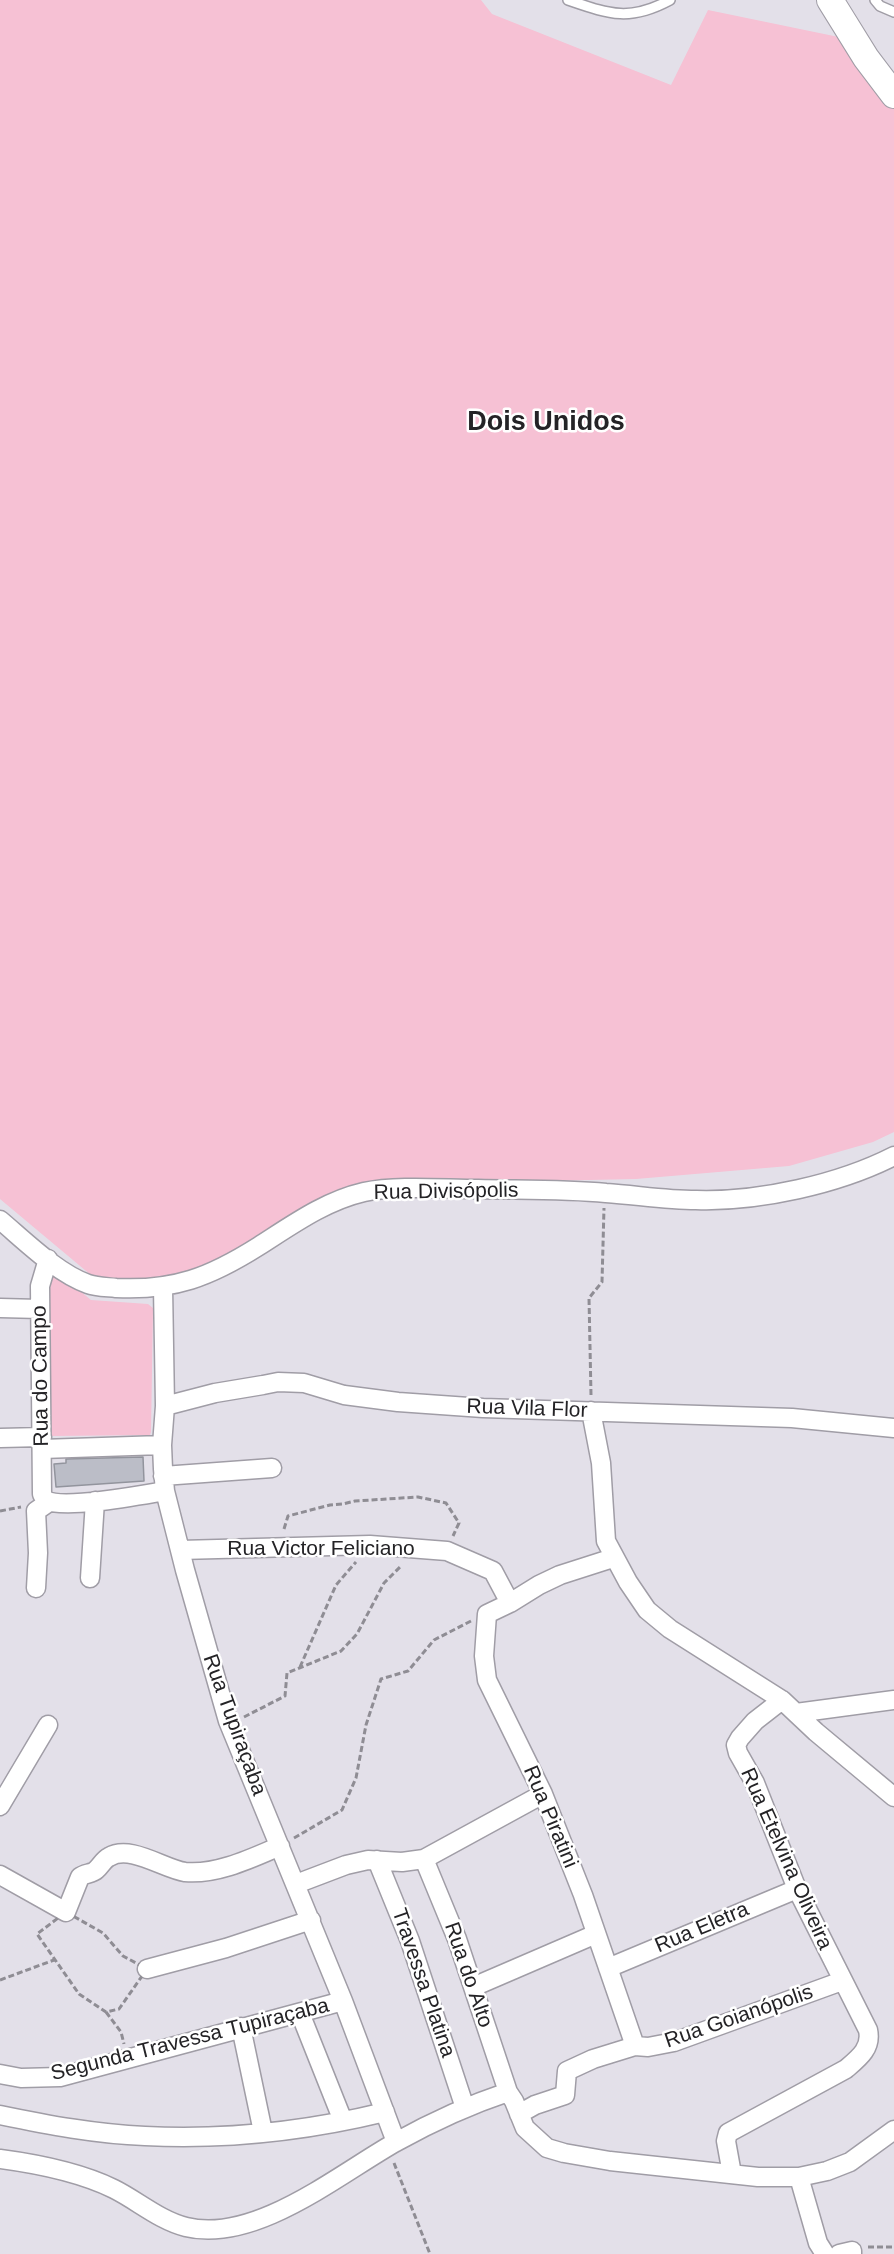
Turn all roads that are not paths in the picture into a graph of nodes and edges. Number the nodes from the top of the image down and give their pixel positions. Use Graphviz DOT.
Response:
graph roads {
  1 [pos="568,0"];
  2 [pos="670,0"];
  3 [pos="830,0"];
  4 [pos="875,0"];
  5 [pos="894,12"];
  6 [pos="894,95"];
  7 [pos="894,1156"];
  8 [pos="0,1220"];
  9 [pos="48,1259"];
  10 [pos="163,1287"];
  11 [pos="0,1308"];
  12 [pos="40,1309"];
  13 [pos="165,1406"];
  14 [pos="591,1412"];
  15 [pos="894,1428"];
  16 [pos="0,1438"];
  17 [pos="42,1443"];
  18 [pos="162,1445"];
  19 [pos="272,1468"];
  20 [pos="164,1484"];
  21 [pos="46,1498"];
  22 [pos="95,1501"];
  23 [pos="180,1550"];
  24 [pos="614,1558"];
  25 [pos="90,1578"];
  26 [pos="36,1588"];
  27 [pos="510,1603"];
  28 [pos="782,1700"];
  29 [pos="894,1700"];
  30 [pos="795,1713"];
  31 [pos="48,1725"];
  32 [pos="543,1794"];
  33 [pos="894,1797"];
  34 [pos="0,1806"];
  35 [pos="280,1846"];
  36 [pos="376,1860"];
  37 [pos="424,1860"];
  38 [pos="0,1875"];
  39 [pos="296,1884"];
  40 [pos="797,1889"];
  41 [pos="311,1920"];
  42 [pos="596,1934"];
  43 [pos="608,1968"];
  44 [pos="147,1969"];
  45 [pos="842,1981"];
  46 [pos="473,1987"];
  47 [pos="343,2001"];
  48 [pos="300,2013"];
  49 [pos="241,2027"];
  50 [pos="635,2046"];
  51 [pos="0,2074"];
  52 [pos="508,2092"];
  53 [pos="465,2108"];
  54 [pos="385,2112"];
  55 [pos="519,2114"];
  56 [pos="0,2115"];
  57 [pos="344,2121"];
  58 [pos="894,2130"];
  59 [pos="263,2132"];
  60 [pos="392,2145"];
  61 [pos="0,2160"];
  62 [pos="732,2174"];
  63 [pos="799,2177"];
  64 [pos="825,2254"];
  1 -- 2 [label="lane"];
  3 -- 6 [label="street"];
  4 -- 5 [label="lane"];
  7 -- 10 [label="street, Rua Divisópolis"];
  8 -- 9 [label="street, Rua Divisópolis"];
  9 -- 10 [label="street, Rua Divisópolis"];
  9 -- 12 [label="street, Rua do Campo"];
  10 -- 13 [label="street, Rua Tupiraçaba"];
  11 -- 12 [label="street"];
  12 -- 17 [label="street, Rua do Campo"];
  13 -- 14 [label="street, Rua Vila Flor"];
  13 -- 18 [label="street, Rua Tupiraçaba"];
  14 -- 15 [label="street, Rua Vila Flor"];
  14 -- 24 [label="street"];
  16 -- 17 [label="street"];
  17 -- 18 [label="street"];
  17 -- 21 [label="street, Rua do Campo"];
  18 -- 20 [label="street, Rua Tupiraçaba"];
  19 -- 20 [label="street"];
  20 -- 22 [label="street"];
  20 -- 23 [label="street, Rua Tupiraçaba"];
  21 -- 22 [label="street"];
  21 -- 26 [label="street"];
  22 -- 25 [label="street"];
  23 -- 27 [label="street, Rua Victor Feliciano"];
  23 -- 35 [label="street, Rua Tupiraçaba"];
  24 -- 27 [label="street"];
  24 -- 28 [label="street"];
  27 -- 32 [label="street, Rua Piratini"];
  28 -- 30 [label="street"];
  28 -- 40 [label="street, Rua Etelvina Oliveira"];
  29 -- 30 [label="street"];
  30 -- 33 [label="street"];
  31 -- 34 [label="street"];
  32 -- 37 [label="street"];
  32 -- 42 [label="street, Rua Piratini"];
  35 -- 38 [label="street"];
  35 -- 39 [label="street, Rua Tupiraçaba"];
  36 -- 37 [label="street"];
  36 -- 39 [label="street"];
  36 -- 53 [label="street, Travessa Platina"];
  37 -- 46 [label="street, Rua do Alto"];
  39 -- 41 [label="street, Rua Tupiraçaba"];
  40 -- 43 [label="street, Rua Eletra"];
  40 -- 45 [label="street, Rua Etelvina Oliveira"];
  41 -- 44 [label="street"];
  41 -- 47 [label="street, Rua Tupiraçaba"];
  42 -- 43 [label="street, Rua Piratini"];
  42 -- 46 [label="street"];
  43 -- 50 [label="street, Rua Piratini"];
  45 -- 50 [label="street, Rua Goianópolis"];
  45 -- 62 [label="street, Rua Etelvina Oliveira"];
  46 -- 52 [label="street, Rua do Alto"];
  47 -- 48 [label="street, Segunda Travessa Tupiraçaba"];
  47 -- 54 [label="street, Rua Tupiraçaba"];
  48 -- 49 [label="street, Segunda Travessa Tupiraçaba"];
  48 -- 57 [label="street"];
  49 -- 51 [label="street, Segunda Travessa Tupiraçaba"];
  49 -- 59 [label="street"];
  50 -- 55 [label="street, Rua Goianópolis"];
  52 -- 53 [label="street"];
  52 -- 55 [label="street, Rua do Alto"];
  53 -- 60 [label="street"];
  54 -- 57 [label="street"];
  54 -- 60 [label="street, Rua Tupiraçaba"];
  55 -- 62 [label="street, Rua do Alto"];
  56 -- 59 [label="street"];
  57 -- 59 [label="street"];
  58 -- 63 [label="street, Rua do Alto"];
  60 -- 61 [label="street"];
  62 -- 63 [label="street, Rua do Alto"];
  63 -- 64 [label="street"];
}
